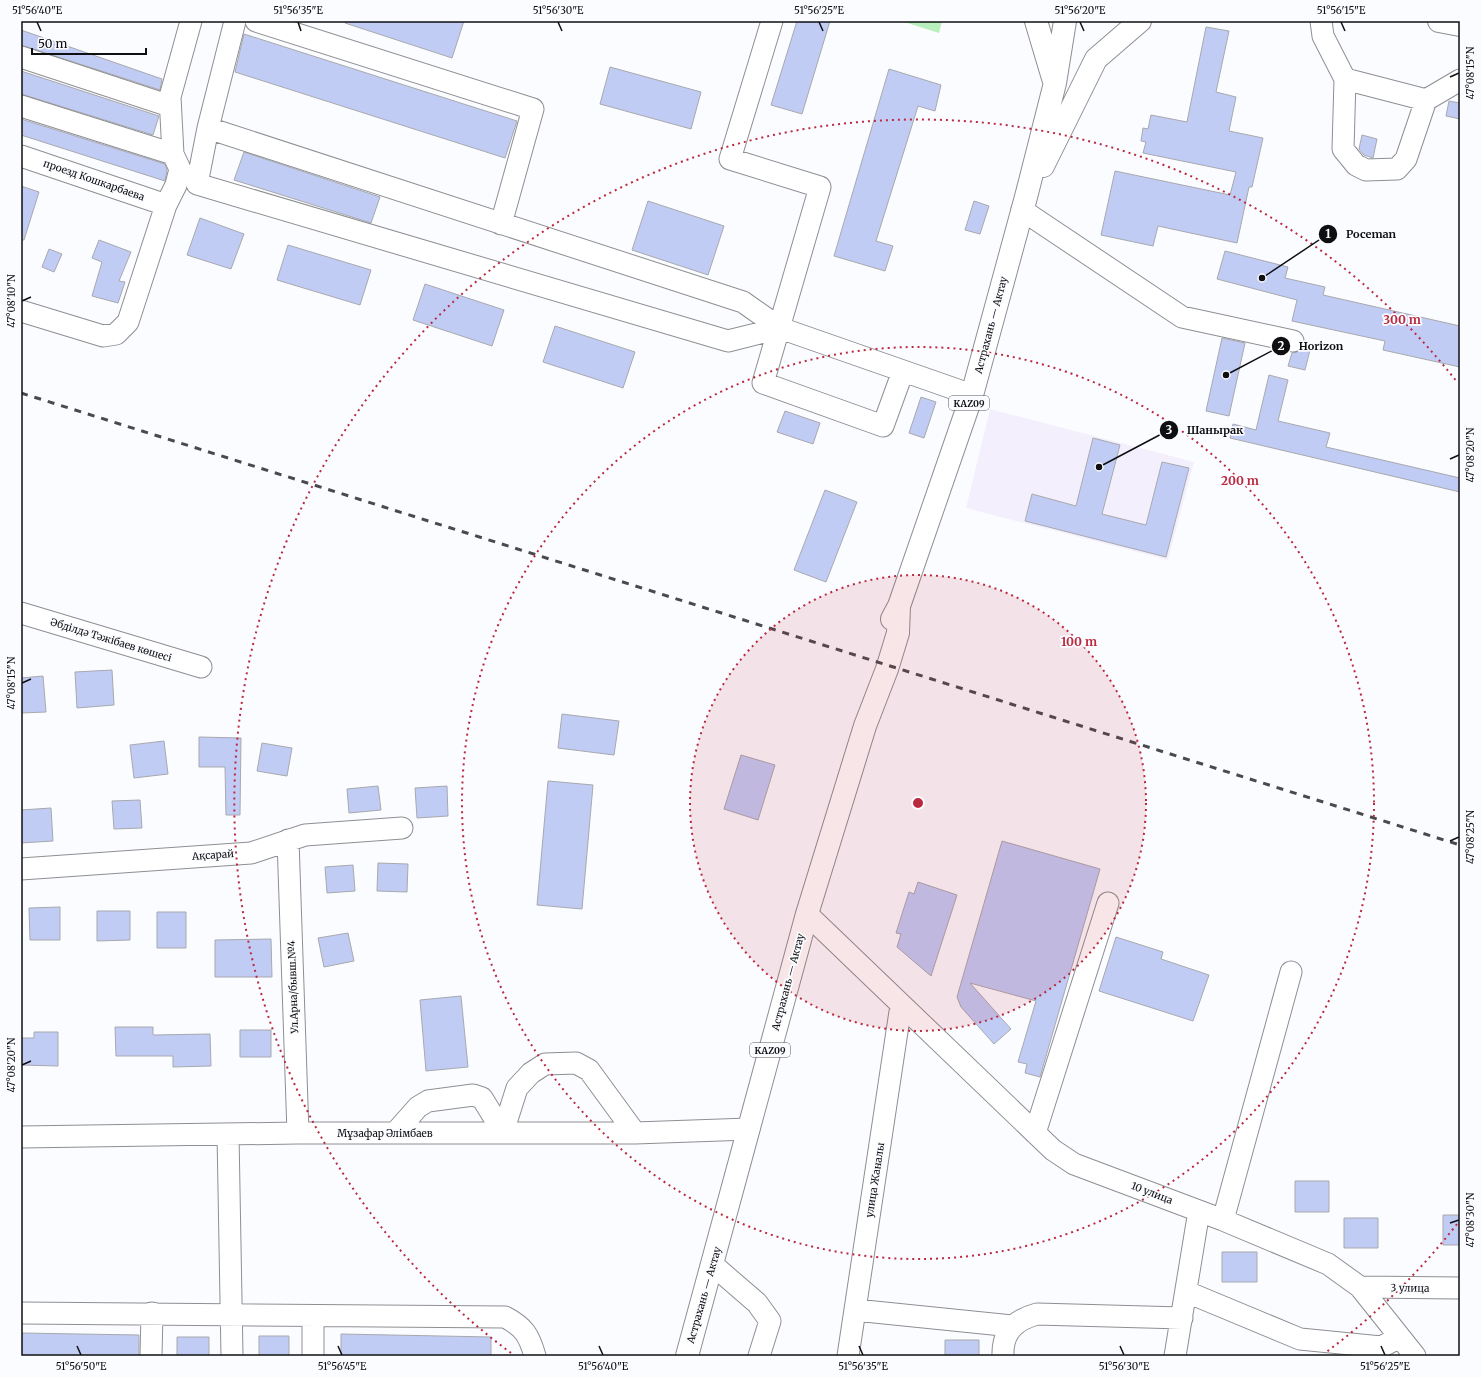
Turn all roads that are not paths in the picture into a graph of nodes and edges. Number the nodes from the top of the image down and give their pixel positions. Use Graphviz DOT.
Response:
graph roads {
  1 [pos="191,21"];
  2 [pos="235,21"];
  3 [pos="256,21"];
  4 [pos="772,21"];
  5 [pos="1036,21"];
  6 [pos="1140,21"];
  7 [pos="1322,21"];
  8 [pos="1439,21"];
  9 [pos="1460,25"];
  10 [pos="1062,27"];
  11 [pos="21,57"];
  12 [pos="1345,79"];
  13 [pos="1460,80"];
  14 [pos="1055,83"];
  15 [pos="1426,100"];
  16 [pos="21,106"];
  17 [pos="170,106"];
  18 [pos="208,128"];
  19 [pos="173,154"];
  20 [pos="21,156"];
  21 [pos="1024,203"];
  22 [pos="166,205"];
  23 [pos="501,224"];
  24 [pos="21,311"];
  25 [pos="780,328"];
  26 [pos="1294,341"];
  27 [pos="903,371"];
  28 [pos="972,395"];
  29 [pos="21,613"];
  30 [pos="201,667"];
  31 [pos="402,828"];
  32 [pos="288,840"];
  33 [pos="21,870"];
  34 [pos="1108,903"];
  35 [pos="807,914"];
  36 [pos="1291,972"];
  37 [pos="902,1005"];
  38 [pos="749,1130"];
  39 [pos="503,1132"];
  40 [pos="298,1133"];
  41 [pos="395,1133"];
  42 [pos="635,1133"];
  43 [pos="1035,1133"];
  44 [pos="228,1134"];
  45 [pos="21,1137"];
  46 [pos="1199,1211"];
  47 [pos="1223,1220"];
  48 [pos="713,1265"];
  49 [pos="1360,1287"];
  50 [pos="1460,1288"];
  51 [pos="1187,1292"];
  52 [pos="855,1310"];
  53 [pos="21,1313"];
  54 [pos="152,1313"];
  55 [pos="232,1314"];
  56 [pos="313,1316"];
  57 [pos="1182,1318"];
  58 [pos="1012,1326"];
  59 [pos="1400,1337"];
  60 [pos="151,1356"];
  61 [pos="232,1356"];
  62 [pos="314,1356"];
  63 [pos="534,1356"];
  64 [pos="686,1356"];
  65 [pos="759,1356"];
  66 [pos="848,1356"];
  67 [pos="1003,1356"];
  68 [pos="1175,1356"];
  69 [pos="1415,1356"];
  1 -- 17 [label="street"];
  2 -- 18 [label="street"];
  3 -- 23 [label="street"];
  4 -- 25 [label="street"];
  5 -- 14 [label="highway"];
  6 -- 21 [label="highway"];
  7 -- 12 [label="street"];
  8 -- 9 [label="highway"];
  10 -- 14 [label="highway, Астрахань — Актау / KAZ09"];
  11 -- 17 [label="street"];
  12 -- 15 [label="street"];
  12 -- 15 [label="street"];
  13 -- 15 [label="street"];
  14 -- 21 [label="highway, Астрахань — Актау / KAZ09"];
  16 -- 19 [label="street"];
  17 -- 19 [label="street"];
  18 -- 23 [label="street"];
  18 -- 25 [label="street"];
  19 -- 22 [label="street"];
  20 -- 22 [label="street, проезд Кошкарбаева"];
  21 -- 26 [label="street"];
  21 -- 28 [label="highway, Астрахань — Актау / KAZ09"];
  22 -- 24 [label="street"];
  23 -- 25 [label="street"];
  25 -- 27 [label="street"];
  25 -- 27 [label="street"];
  27 -- 28 [label="street"];
  28 -- 35 [label="highway, Астрахань — Актау / KAZ09"];
  29 -- 30 [label="street, Әбділдә Тәжібаев көшесі"];
  31 -- 32 [label="street, Ақсарай"];
  32 -- 33 [label="street, Ақсарай"];
  32 -- 40 [label="street, Ул.Арна/бывш.№4"];
  34 -- 43 [label="street"];
  35 -- 37 [label="street, 10 улица"];
  35 -- 38 [label="highway, Астрахань — Актау / KAZ09"];
  36 -- 47 [label="street"];
  37 -- 43 [label="street, 10 улица"];
  37 -- 52 [label="street, улица Жаналы"];
  38 -- 42 [label="street, Мұзафар Әлімбаев"];
  38 -- 48 [label="highway, Астрахань — Актау / KAZ09"];
  39 -- 41 [label="street, Мұзафар Әлімбаев"];
  39 -- 41 [label="street"];
  39 -- 42 [label="street, Мұзафар Әлімбаев"];
  39 -- 42 [label="street"];
  40 -- 41 [label="street, Мұзафар Әлімбаев"];
  40 -- 44 [label="street, Мұзафар Әлімбаев"];
  43 -- 46 [label="street, 10 улица"];
  44 -- 45 [label="street, Мұзафар Әлімбаев"];
  44 -- 55 [label="street"];
  46 -- 47 [label="street, 10 улица"];
  46 -- 51 [label="street"];
  47 -- 49 [label="street, 10 улица"];
  48 -- 64 [label="highway, Астрахань — Актау / KAZ09"];
  48 -- 65 [label="street"];
  49 -- 50 [label="street, 3 улица"];
  49 -- 59 [label="street, 10 улица"];
  51 -- 57 [label="street"];
  51 -- 59 [label="street"];
  52 -- 58 [label="street"];
  52 -- 66 [label="street, улица Жаналы"];
  53 -- 54 [label="street"];
  54 -- 55 [label="street"];
  54 -- 60 [label="street"];
  55 -- 56 [label="street"];
  55 -- 61 [label="street"];
  56 -- 62 [label="street"];
  56 -- 63 [label="street"];
  57 -- 58 [label="street"];
  57 -- 68 [label="street"];
  58 -- 67 [label="street"];
  59 -- 69 [label="street, 10 улица"];
}
